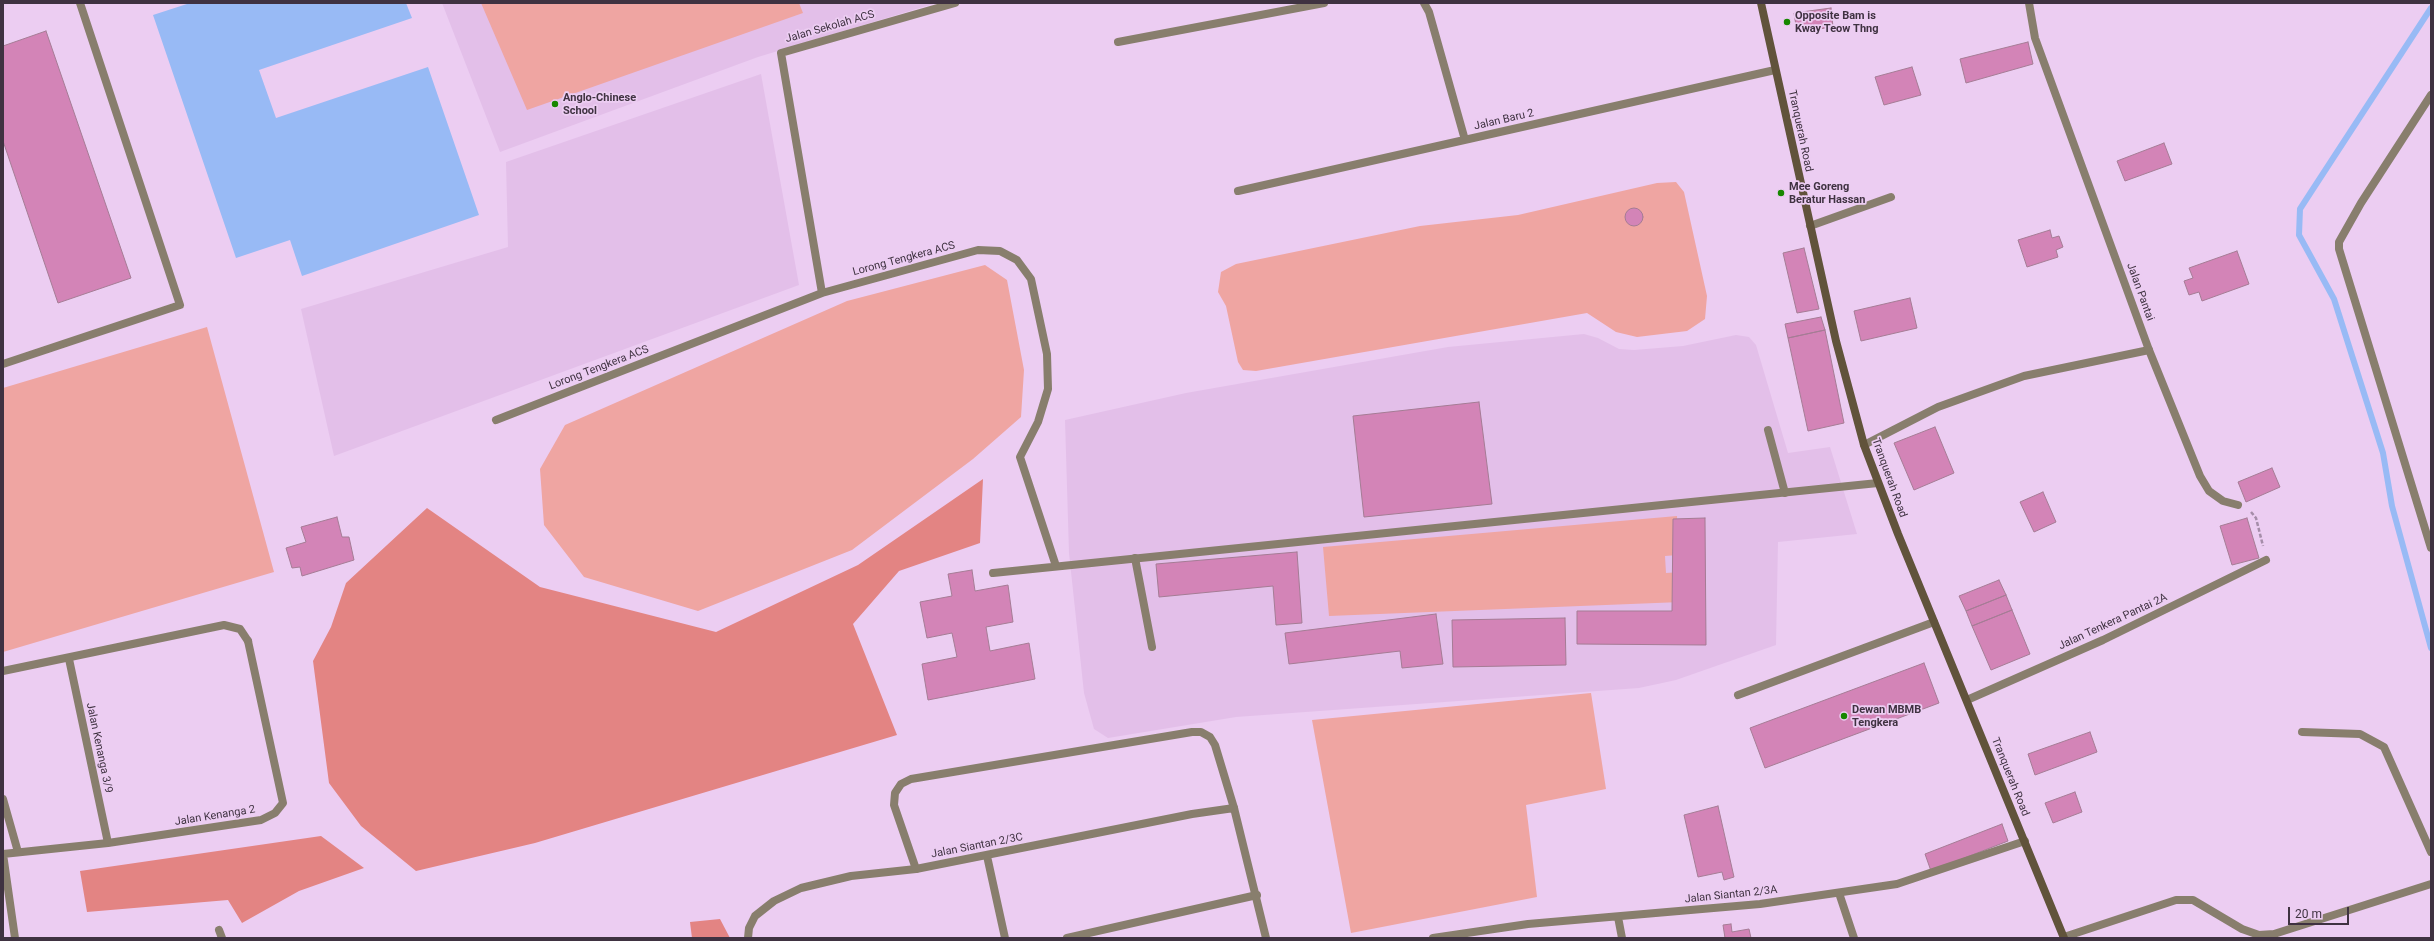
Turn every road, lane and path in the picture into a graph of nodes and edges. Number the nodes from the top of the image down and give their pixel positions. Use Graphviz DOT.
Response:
graph roads {
  1 [pos="80,3"];
  2 [pos="955,3"];
  3 [pos="1324,3"];
  4 [pos="1424,3"];
  5 [pos="1761,3"];
  6 [pos="2029,3"];
  7 [pos="1118,42"];
  8 [pos="1775,70"];
  9 [pos="2431,95"];
  10 [pos="1465,140"];
  11 [pos="1238,191"];
  12 [pos="1891,197"];
  13 [pos="1810,226"];
  14 [pos="822,293"];
  15 [pos="2148,347"];
  16 [pos="3,364"];
  17 [pos="496,420"];
  18 [pos="1768,430"];
  19 [pos="1864,445"];
  20 [pos="1878,483"];
  21 [pos="1785,493"];
  22 [pos="2238,506"];
  23 [pos="2431,548"];
  24 [pos="1135,558"];
  25 [pos="2266,560"];
  26 [pos="1056,566"];
  27 [pos="993,573"];
  28 [pos="1934,622"];
  29 [pos="1152,647"];
  30 [pos="68,658"];
  31 [pos="3,671"];
  32 [pos="1738,695"];
  33 [pos="1967,700"];
  34 [pos="2302,732"];
  35 [pos="3,799"];
  36 [pos="1234,808"];
  37 [pos="2025,841"];
  38 [pos="108,843"];
  39 [pos="18,852"];
  40 [pos="2431,852"];
  41 [pos="3,854"];
  42 [pos="987,856"];
  43 [pos="916,868"];
  44 [pos="2431,884"];
  45 [pos="1839,893"];
  46 [pos="1256,895"];
  47 [pos="1618,917"];
  48 [pos="1442,937"];
  49 [pos="15,938"];
  50 [pos="748,938"];
  51 [pos="1005,938"];
  52 [pos="1067,938"];
  53 [pos="1266,938"];
  54 [pos="1433,938"];
  55 [pos="1622,938"];
  56 [pos="1854,938"];
  57 [pos="2064,938"];
  1 -- 16 [label="street"];
  2 -- 14 [label="street, Jalan Sekolah ACS"];
  3 -- 7 [label="street"];
  4 -- 10 [label="street"];
  5 -- 8 [label="main road, Tranquerah Road"];
  6 -- 15 [label="street, Jalan Pantai"];
  8 -- 10 [label="street, Jalan Baru 2"];
  8 -- 13 [label="main road, Tranquerah Road"];
  9 -- 23 [label="street"];
  10 -- 11 [label="street, Jalan Baru 2"];
  12 -- 13 [label="street"];
  13 -- 19 [label="main road, Tranquerah Road"];
  14 -- 17 [label="street, Lorong Tengkera ACS"];
  14 -- 26 [label="street, Lorong Tengkera ACS"];
  15 -- 19 [label="street"];
  15 -- 22 [label="street, Jalan Pantai"];
  18 -- 21 [label="street"];
  19 -- 20 [label="main road, Tranquerah Road"];
  20 -- 21 [label="street"];
  20 -- 28 [label="main road, Tranquerah Road"];
  21 -- 24 [label="street"];
  22 -- 25 [label="path"];
  24 -- 26 [label="street"];
  24 -- 29 [label="street"];
  25 -- 33 [label="street, Jalan Tenkera Pantai 2A"];
  26 -- 27 [label="street"];
  28 -- 32 [label="street"];
  28 -- 33 [label="main road, Tranquerah Road"];
  30 -- 31 [label="street"];
  30 -- 38 [label="street, Jalan Kenanga 3/9"];
  30 -- 38 [label="street, Jalan Kenanga 2"];
  33 -- 37 [label="main road, Tranquerah Road"];
  34 -- 40 [label="street"];
  35 -- 39 [label="street"];
  36 -- 42 [label="street, Jalan Siantan 2/3C"];
  36 -- 43 [label="street"];
  36 -- 46 [label="street"];
  37 -- 45 [label="street, Jalan Siantan 2/3A"];
  37 -- 57 [label="main road, Tranquerah Road"];
  38 -- 39 [label="street, Jalan Kenanga 2"];
  39 -- 41 [label="street, Jalan Kenanga 2"];
  41 -- 49 [label="street"];
  42 -- 43 [label="street, Jalan Siantan 2/3C"];
  42 -- 51 [label="street"];
  43 -- 50 [label="street, Jalan Siantan 2/3C"];
  44 -- 57 [label="street"];
  45 -- 47 [label="street, Jalan Siantan 2/3A"];
  45 -- 56 [label="street"];
  46 -- 52 [label="street"];
  46 -- 53 [label="street"];
  47 -- 48 [label="street, Jalan Siantan 2/3A"];
  47 -- 55 [label="street"];
  48 -- 54 [label="street, Jalan Siantan 2/3A"];
}
